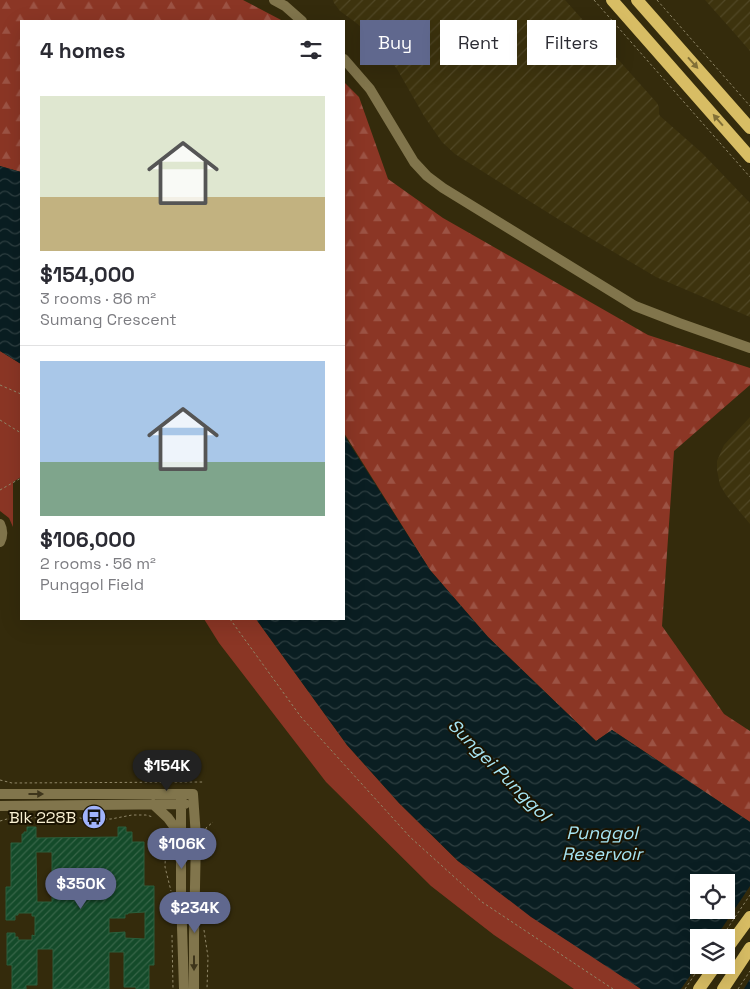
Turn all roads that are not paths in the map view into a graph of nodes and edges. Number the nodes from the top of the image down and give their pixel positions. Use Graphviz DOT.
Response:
graph roads {
  1 [pos="274,0"];
  2 [pos="612,0"];
  3 [pos="637,0"];
  4 [pos="301,20"];
  5 [pos="345,61"];
  6 [pos="750,128"];
  7 [pos="750,157"];
  8 [pos="750,348"];
  9 [pos="0,524"];
  10 [pos="0,542"];
  11 [pos="2,792"];
  12 [pos="181,799"];
  13 [pos="153,804"];
  14 [pos="2,807"];
  15 [pos="181,836"];
  16 [pos="750,917"];
  17 [pos="735,938"];
  18 [pos="750,948"];
  19 [pos="710,974"];
  20 [pos="184,989"];
  21 [pos="194,989"];
  22 [pos="699,989"];
  23 [pos="722,989"];
  1 -- 4 [label="street"];
  7 -- 2 [label="main road, one-way"];
  3 -- 6 [label="main road, one-way"];
  5 -- 8 [label="street"];
  9 -- 10 [label="street"];
  11 -- 12 [label="street, one-way"];
  12 -- 13 [label="street"];
  12 -- 15 [label="street"];
  12 -- 21 [label="street, one-way"];
  13 -- 14 [label="street"];
  13 -- 15 [label="street"];
  15 -- 20 [label="street"];
  16 -- 17 [label="main road"];
  18 -- 23 [label="main road"];
  19 -- 22 [label="main road"];
}
